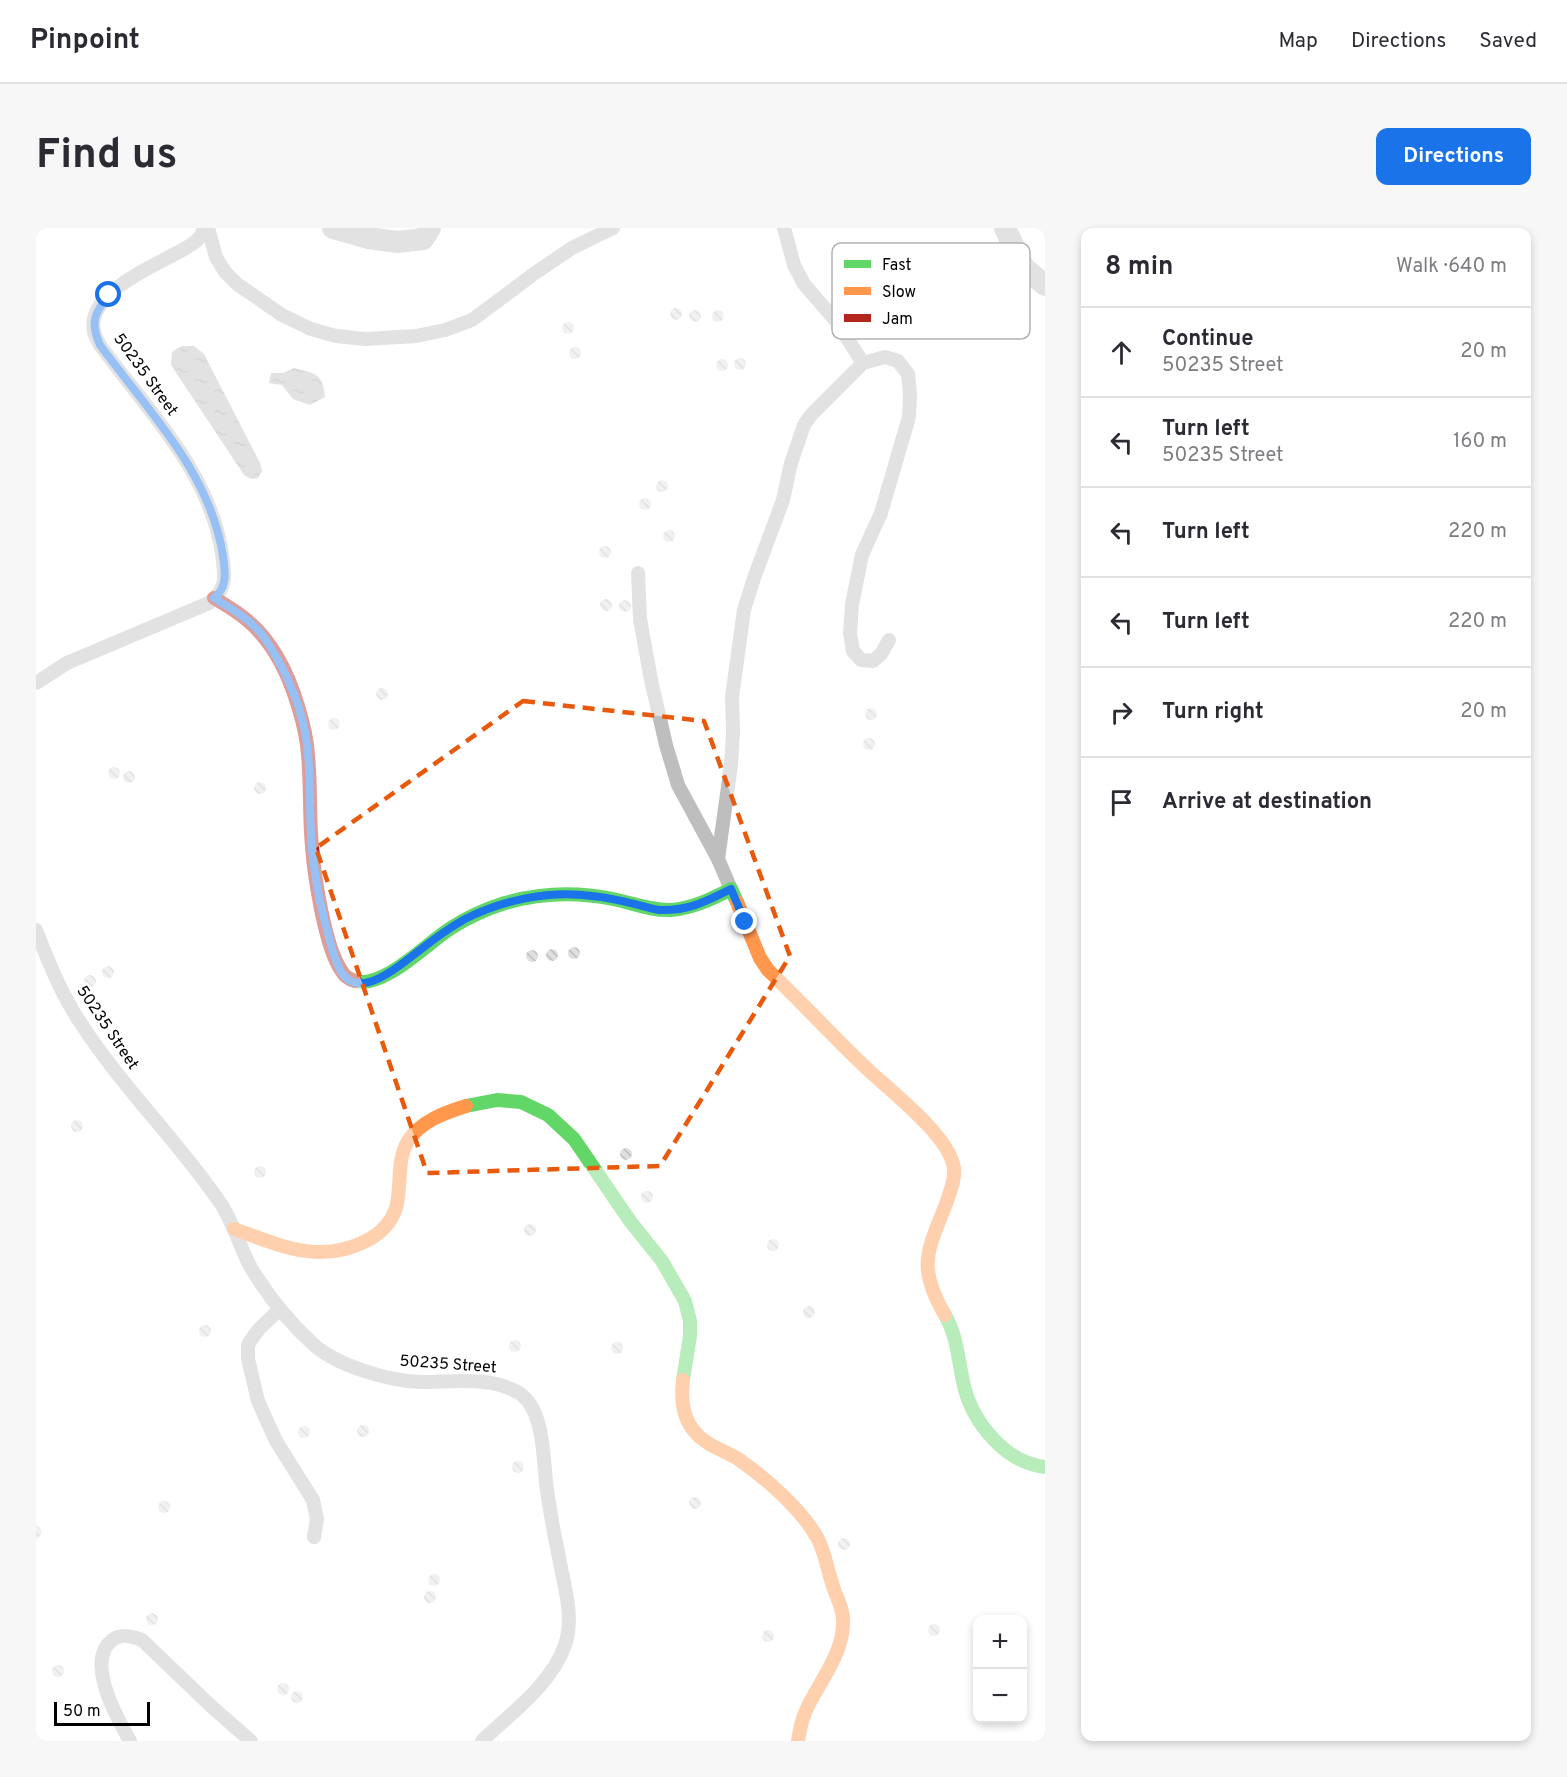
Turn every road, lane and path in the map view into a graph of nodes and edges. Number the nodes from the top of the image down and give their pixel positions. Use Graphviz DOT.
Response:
graph roads {
  1 [pos="206,228"];
  2 [pos="614,228"];
  3 [pos="784,228"];
  4 [pos="832,316"];
  5 [pos="848,339"];
  6 [pos="863,363"];
  7 [pos="638,573"];
  8 [pos="214,598"];
  9 [pos="889,640"];
  10 [pos="36,683"];
  11 [pos="718,859"];
  12 [pos="731,889"];
  13 [pos="36,930"];
  14 [pos="234,1229"];
  15 [pos="280,1309"];
  16 [pos="1045,1467"];
  17 [pos="314,1538"];
  18 [pos="130,1741"];
  19 [pos="251,1741"];
  20 [pos="482,1741"];
  21 [pos="798,1741"];
  1 -- 2 [label="street"];
  1 -- 8 [label="street, 50235 Street"];
  3 -- 4 [label="street"];
  5 -- 6 [label="street"];
  6 -- 9 [label="street"];
  6 -- 11 [label="street"];
  7 -- 11 [label="street"];
  8 -- 10 [label="street"];
  8 -- 12 [label="street"];
  11 -- 12 [label="street"];
  12 -- 16 [label="street"];
  13 -- 14 [label="street, 50235 Street"];
  14 -- 15 [label="street, 50235 Street"];
  14 -- 21 [label="street"];
  15 -- 17 [label="street"];
  15 -- 20 [label="street, 50235 Street"];
  18 -- 19 [label="street"];
}
